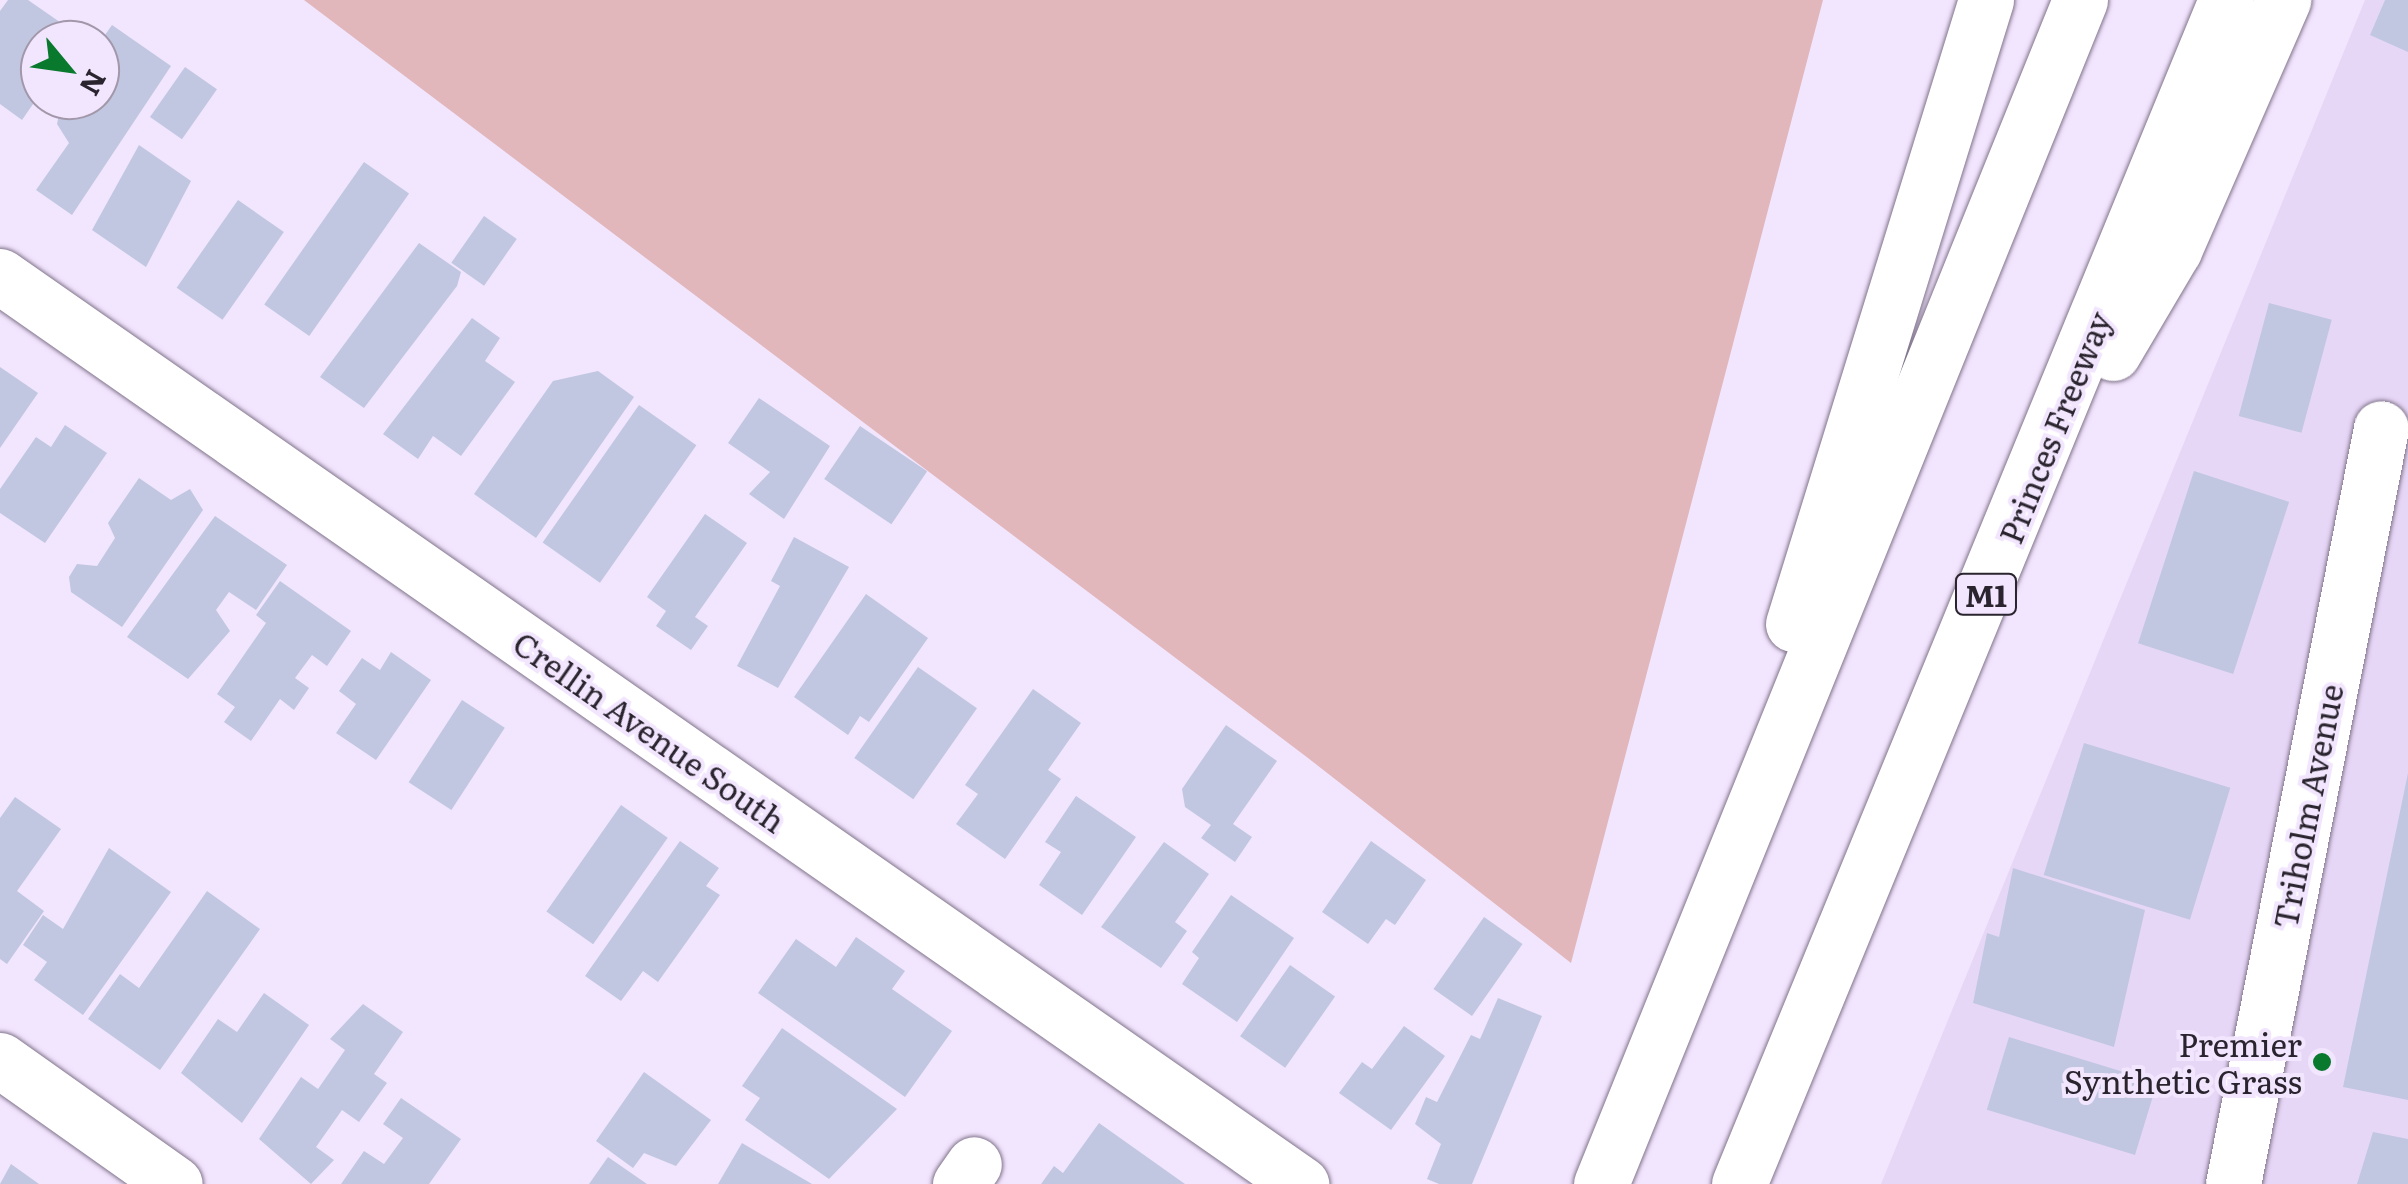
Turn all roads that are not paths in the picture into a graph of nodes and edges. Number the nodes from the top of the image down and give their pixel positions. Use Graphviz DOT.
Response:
graph roads {
  1 [pos="1986,0"];
  2 [pos="2080,0"];
  3 [pos="2226,0"];
  4 [pos="2282,0"];
  5 [pos="0,276"];
  6 [pos="2381,428"];
  7 [pos="2024,502"];
  8 [pos="1678,995"];
  9 [pos="0,1060"];
  10 [pos="175,1184"];
  11 [pos="1301,1184"];
  12 [pos="1601,1184"];
  13 [pos="1738,1184"];
  14 [pos="2232,1184"];
  1 -- 8 [label="main road"];
  2 -- 8 [label="main road"];
  3 -- 7 [label="main road, Princes Freeway / M1"];
  4 -- 7 [label="main road"];
  5 -- 11 [label="main road, Crellin Avenue South"];
  6 -- 14 [label="main road, Triholm Avenue"];
  7 -- 13 [label="main road, Princes Freeway / M1"];
  8 -- 12 [label="main road"];
  9 -- 10 [label="main road"];
}
